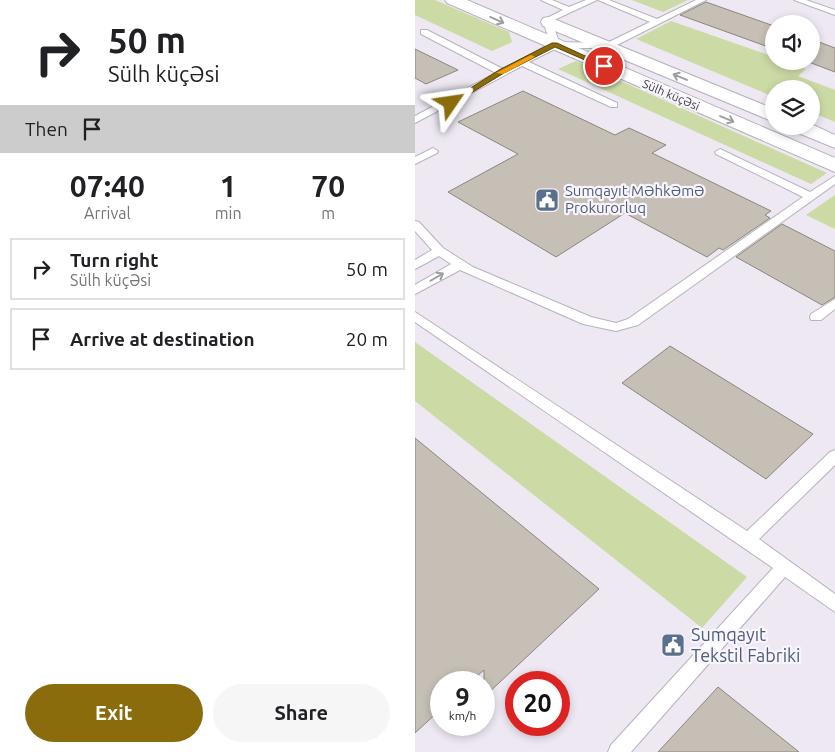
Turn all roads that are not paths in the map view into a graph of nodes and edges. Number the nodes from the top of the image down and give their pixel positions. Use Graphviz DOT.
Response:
graph roads {
  1 [pos="453,0"];
  2 [pos="545,0"];
  3 [pos="593,0"];
  4 [pos="602,0"];
  5 [pos="702,0"];
  6 [pos="798,0"];
  7 [pos="569,10"];
  8 [pos="835,13"];
  9 [pos="539,17"];
  10 [pos="657,22"];
  11 [pos="424,32"];
  12 [pos="578,34"];
  13 [pos="555,45"];
  14 [pos="608,46"];
  15 [pos="521,62"];
  16 [pos="502,72"];
  17 [pos="615,105"];
  18 [pos="765,112"];
  19 [pos="415,120"];
  20 [pos="819,135"];
  21 [pos="835,142"];
  22 [pos="433,151"];
  23 [pos="719,152"];
  24 [pos="415,160"];
  25 [pos="835,166"];
  26 [pos="835,179"];
  27 [pos="811,196"];
  28 [pos="415,224"];
  29 [pos="439,251"];
  30 [pos="415,264"];
  31 [pos="459,265"];
  32 [pos="415,290"];
  33 [pos="835,303"];
  34 [pos="415,316"];
  35 [pos="816,317"];
  36 [pos="835,456"];
  37 [pos="748,540"];
  38 [pos="784,567"];
  39 [pos="835,604"];
  40 [pos="618,752"];
  1 -- 13 [label="highway, Sülh küçəsi, one-way"];
  2 -- 7 [label="lane"];
  3 -- 7 [label="lane"];
  4 -- 10 [label="lane"];
  5 -- 10 [label="lane"];
  6 -- 8 [label="lane"];
  7 -- 9 [label="lane"];
  9 -- 12 [label="highway, Sülh küçəsi"];
  9 -- 13 [label="lane"];
  10 -- 14 [label="lane"];
  11 -- 16 [label="lane"];
  12 -- 13 [label="highway"];
  12 -- 14 [label="highway, Sülh küçəsi"];
  13 -- 14 [label="lane"];
  13 -- 15 [label="lane"];
  13 -- 25 [label="highway, Sülh küçəsi, one-way"];
  18 -- 14 [label="highway, Sülh küçəsi, one-way"];
  15 -- 16 [label="lane"];
  15 -- 17 [label="lane"];
  16 -- 19 [label="lane"];
  20 -- 21 [label="highway"];
  22 -- 24 [label="lane"];
  23 -- 27 [label="lane"];
  26 -- 27 [label="lane"];
  27 -- 31 [label="lane"];
  28 -- 29 [label="lane"];
  29 -- 30 [label="lane"];
  29 -- 31 [label="lane"];
  32 -- 31 [label="lane, one-way"];
  33 -- 35 [label="lane"];
  34 -- 37 [label="lane"];
  36 -- 37 [label="lane"];
  37 -- 38 [label="lane"];
  38 -- 39 [label="lane"];
  38 -- 40 [label="lane"];
}
